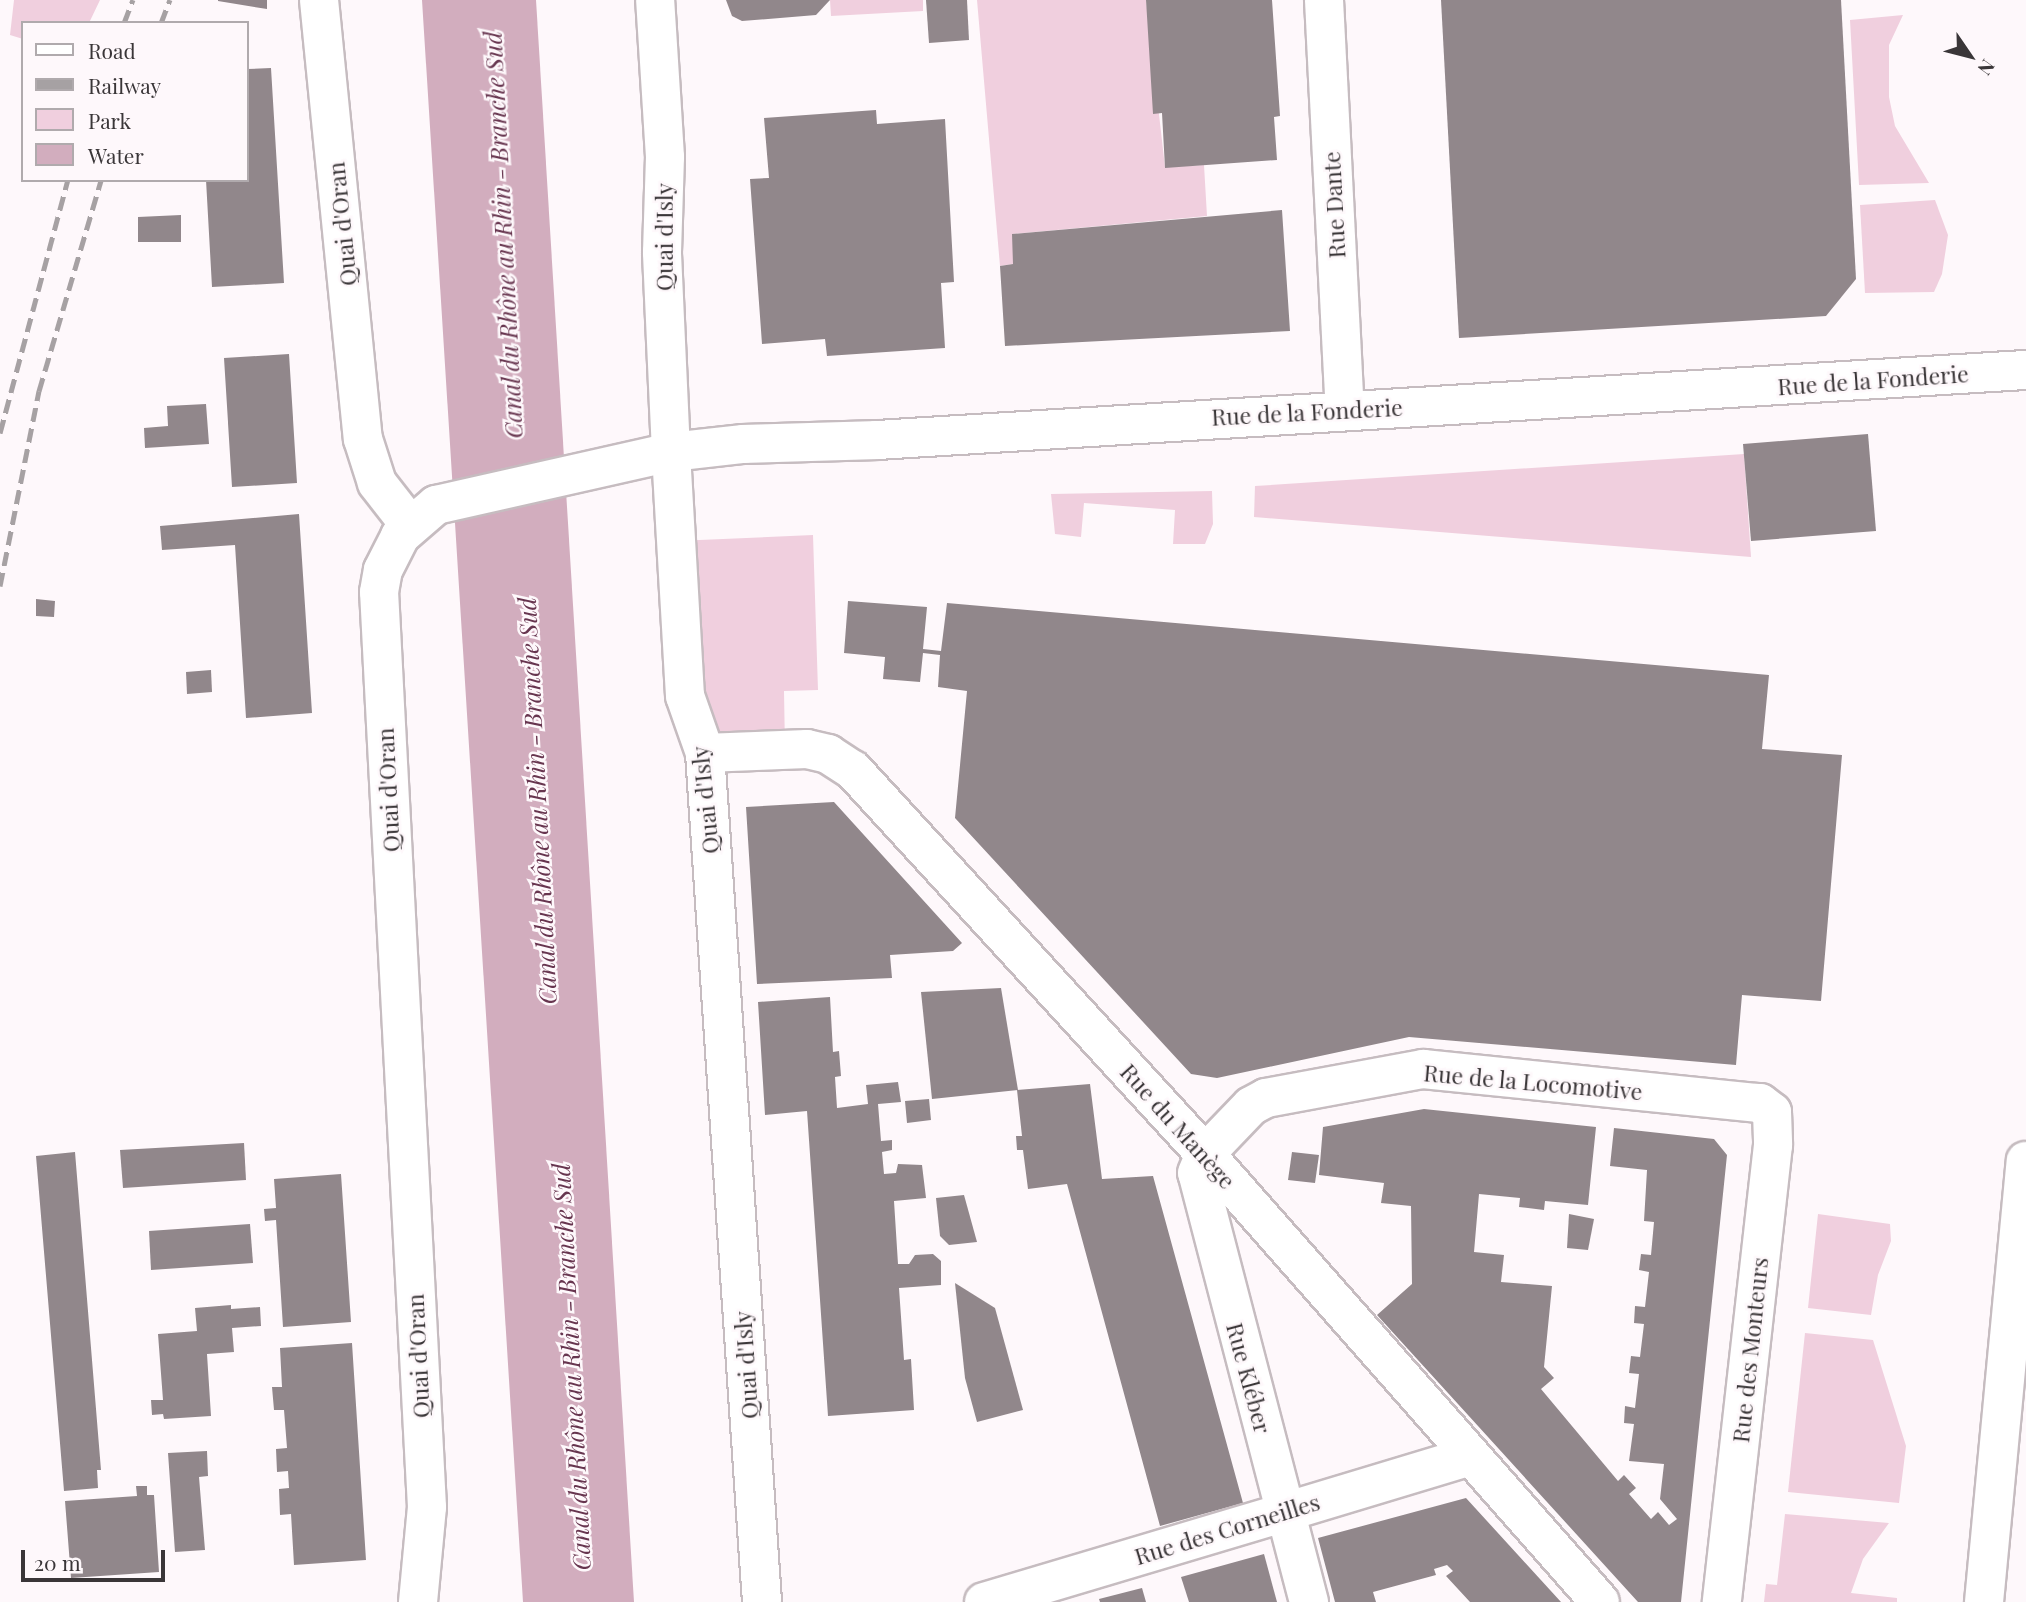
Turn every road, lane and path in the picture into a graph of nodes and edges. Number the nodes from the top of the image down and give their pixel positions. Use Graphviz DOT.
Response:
graph roads {
  1 [pos="319,0"];
  2 [pos="655,0"];
  3 [pos="1324,0"];
  4 [pos="2026,370"];
  5 [pos="1345,410"];
  6 [pos="671,452"];
  7 [pos="416,519"];
  8 [pos="705,753"];
  9 [pos="1760,1103"];
  10 [pos="1205,1154"];
  11 [pos="2026,1161"];
  12 [pos="1470,1456"];
  13 [pos="1285,1512"];
  14 [pos="418,1602"];
  15 [pos="762,1602"];
  16 [pos="984,1602"];
  17 [pos="1309,1602"];
  18 [pos="1600,1602"];
  19 [pos="1721,1602"];
  20 [pos="1984,1602"];
  1 -- 7 [label="street, Quai d'Oran"];
  2 -- 6 [label="street, Quai d'Isly"];
  3 -- 5 [label="street, Rue Dante"];
  4 -- 5 [label="street, Rue de la Fonderie"];
  5 -- 6 [label="street, Rue de la Fonderie"];
  6 -- 7 [label="street, Rue de la Fonderie"];
  6 -- 8 [label="street, Quai d'Isly"];
  7 -- 14 [label="street, Quai d'Oran"];
  8 -- 10 [label="street, Rue du Manège"];
  8 -- 15 [label="street, Quai d'Isly"];
  9 -- 10 [label="street, Rue de la Locomotive"];
  9 -- 19 [label="street, Rue des Monteurs"];
  10 -- 12 [label="street, Rue du Manège"];
  10 -- 13 [label="street, Rue Kléber"];
  11 -- 20 [label="street"];
  12 -- 13 [label="street, Rue des Corneilles"];
  12 -- 18 [label="street, Rue du Manège"];
  13 -- 16 [label="street, Rue des Corneilles"];
  13 -- 17 [label="street, Rue Kléber"];
}
